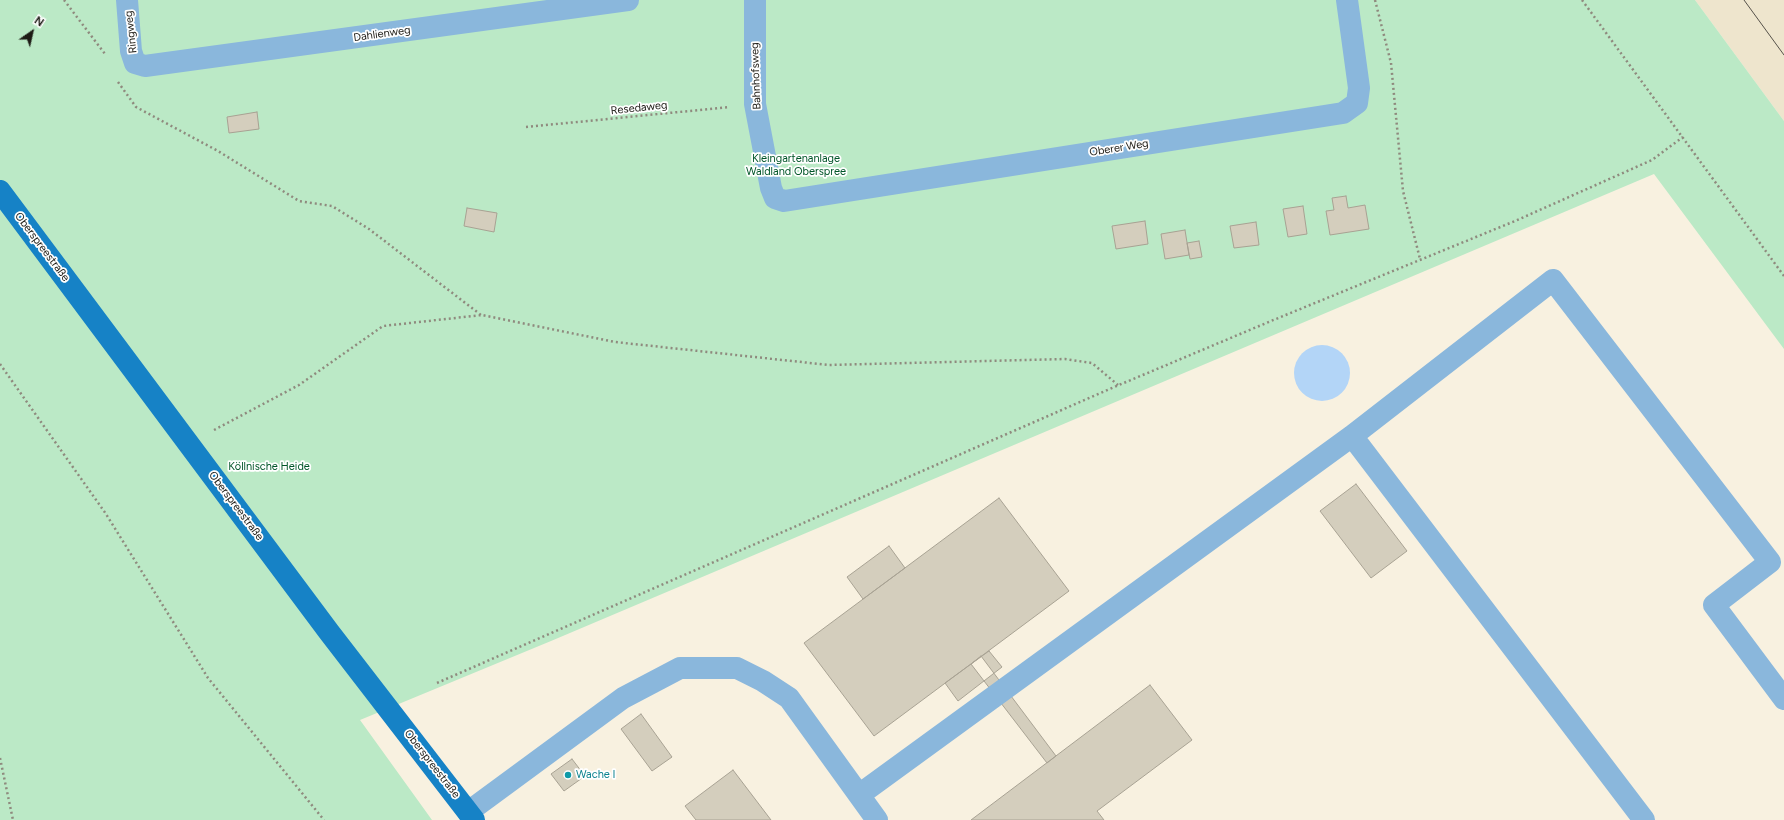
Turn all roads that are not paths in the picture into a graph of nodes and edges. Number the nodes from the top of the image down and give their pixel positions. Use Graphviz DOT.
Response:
graph roads {
  1 [pos="127,0"];
  2 [pos="628,0"];
  3 [pos="755,0"];
  4 [pos="1348,0"];
  5 [pos="135,63"];
  6 [pos="0,190"];
  7 [pos="775,198"];
  8 [pos="1352,436"];
  9 [pos="1784,699"];
  10 [pos="859,795"];
  11 [pos="471,816"];
  12 [pos="877,820"];
  13 [pos="1644,820"];
  1 -- 5 [label="lane, Ringweg"];
  2 -- 5 [label="lane, Dahlienweg"];
  3 -- 7 [label="lane, Bahnhofsweg"];
  4 -- 7 [label="lane, Oberer Weg"];
  6 -- 11 [label="main road, Oberspreestraße"];
  8 -- 9 [label="lane"];
  8 -- 10 [label="lane"];
  8 -- 13 [label="lane"];
  10 -- 11 [label="lane"];
  10 -- 12 [label="lane"];
}
